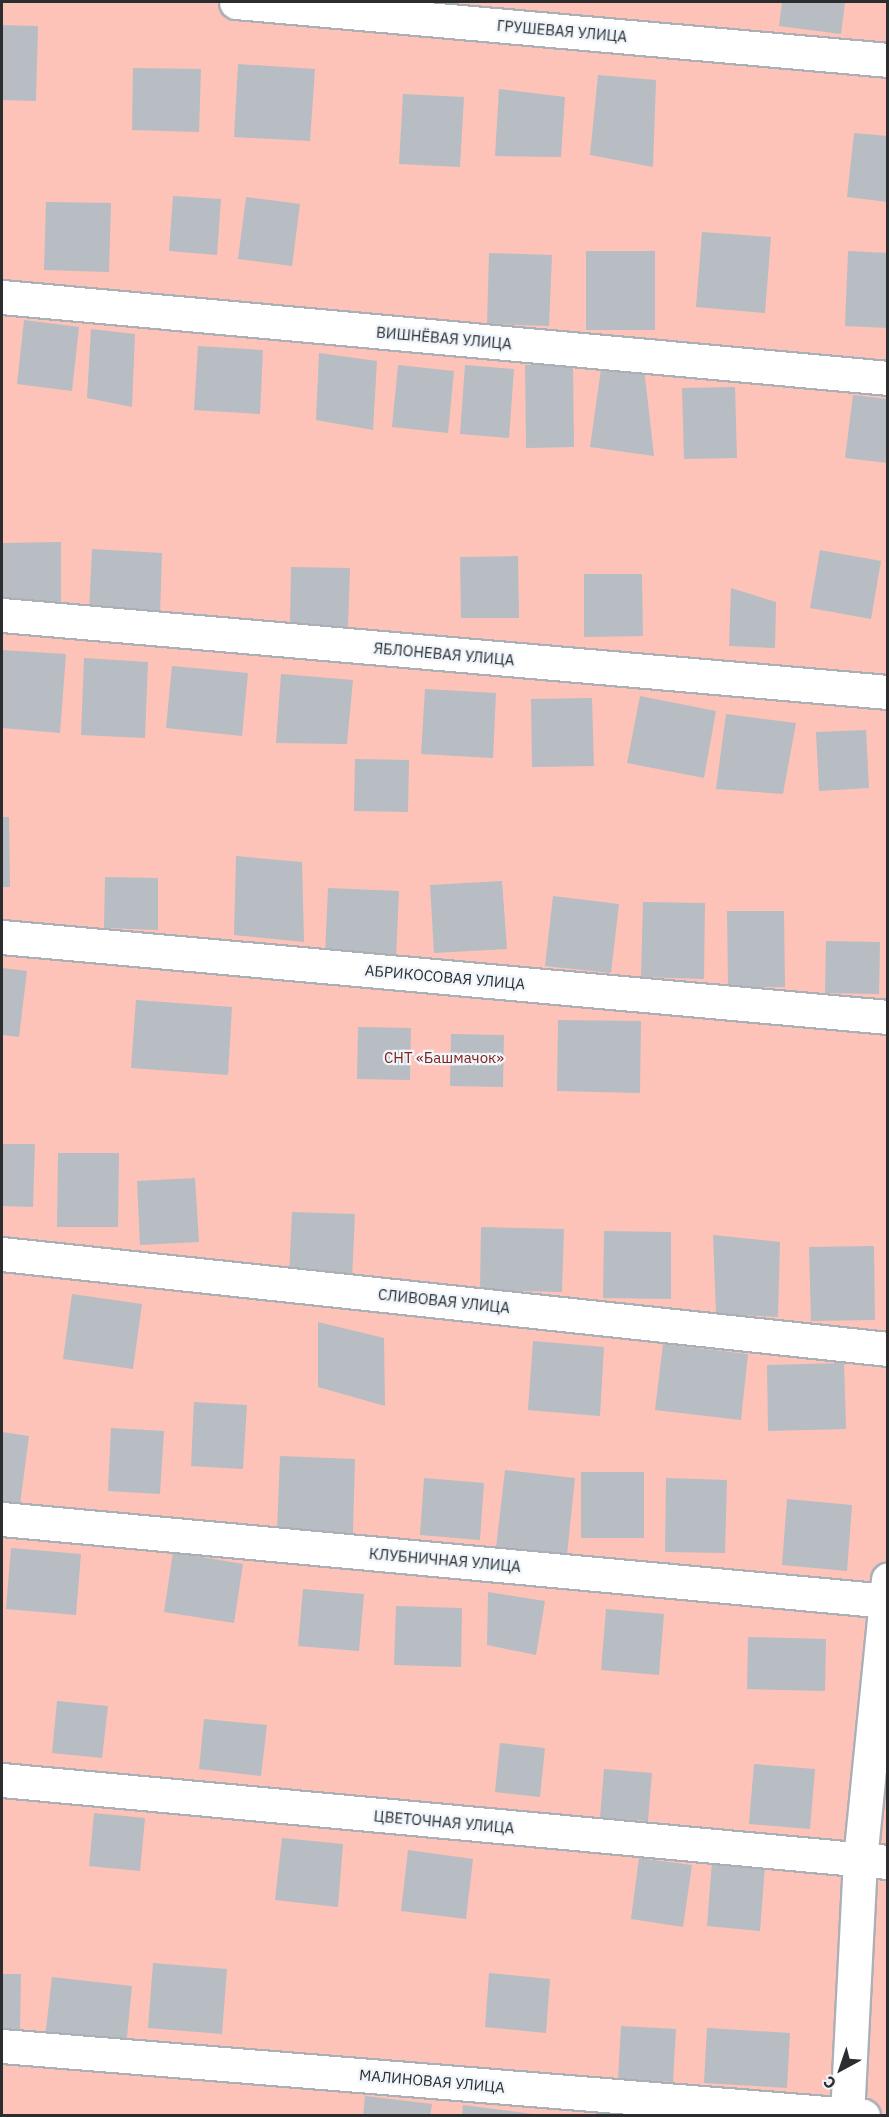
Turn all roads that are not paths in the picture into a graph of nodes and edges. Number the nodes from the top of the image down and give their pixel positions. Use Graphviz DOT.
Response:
graph roads {
  1 [pos="236,2"];
  2 [pos="888,60"];
  3 [pos="2,297"];
  4 [pos="888,378"];
  5 [pos="2,615"];
  6 [pos="888,692"];
  7 [pos="2,937"];
  8 [pos="888,1017"];
  9 [pos="2,1254"];
  10 [pos="888,1349"];
  11 [pos="2,1519"];
  12 [pos="887,1594"];
  13 [pos="2,1780"];
  14 [pos="874,1861"];
  15 [pos="2,2046"];
  16 [pos="853,2115"];
  1 -- 2 [label="street, ГРУШЕВАЯ УЛИЦА"];
  3 -- 4 [label="street, ВИШНЁВАЯ УЛИЦА"];
  5 -- 6 [label="street, ЯБЛОНЕВАЯ УЛИЦА"];
  7 -- 8 [label="street, АБРИКОСОВАЯ УЛИЦА"];
  9 -- 10 [label="street, СЛИВОВАЯ УЛИЦА"];
  11 -- 12 [label="street, КЛУБНИЧНАЯ УЛИЦА"];
  12 -- 14 [label="street"];
  13 -- 14 [label="street, ЦВЕТОЧНАЯ УЛИЦА"];
  14 -- 16 [label="street"];
  15 -- 16 [label="street, МАЛИНОВАЯ УЛИЦА"];
}
